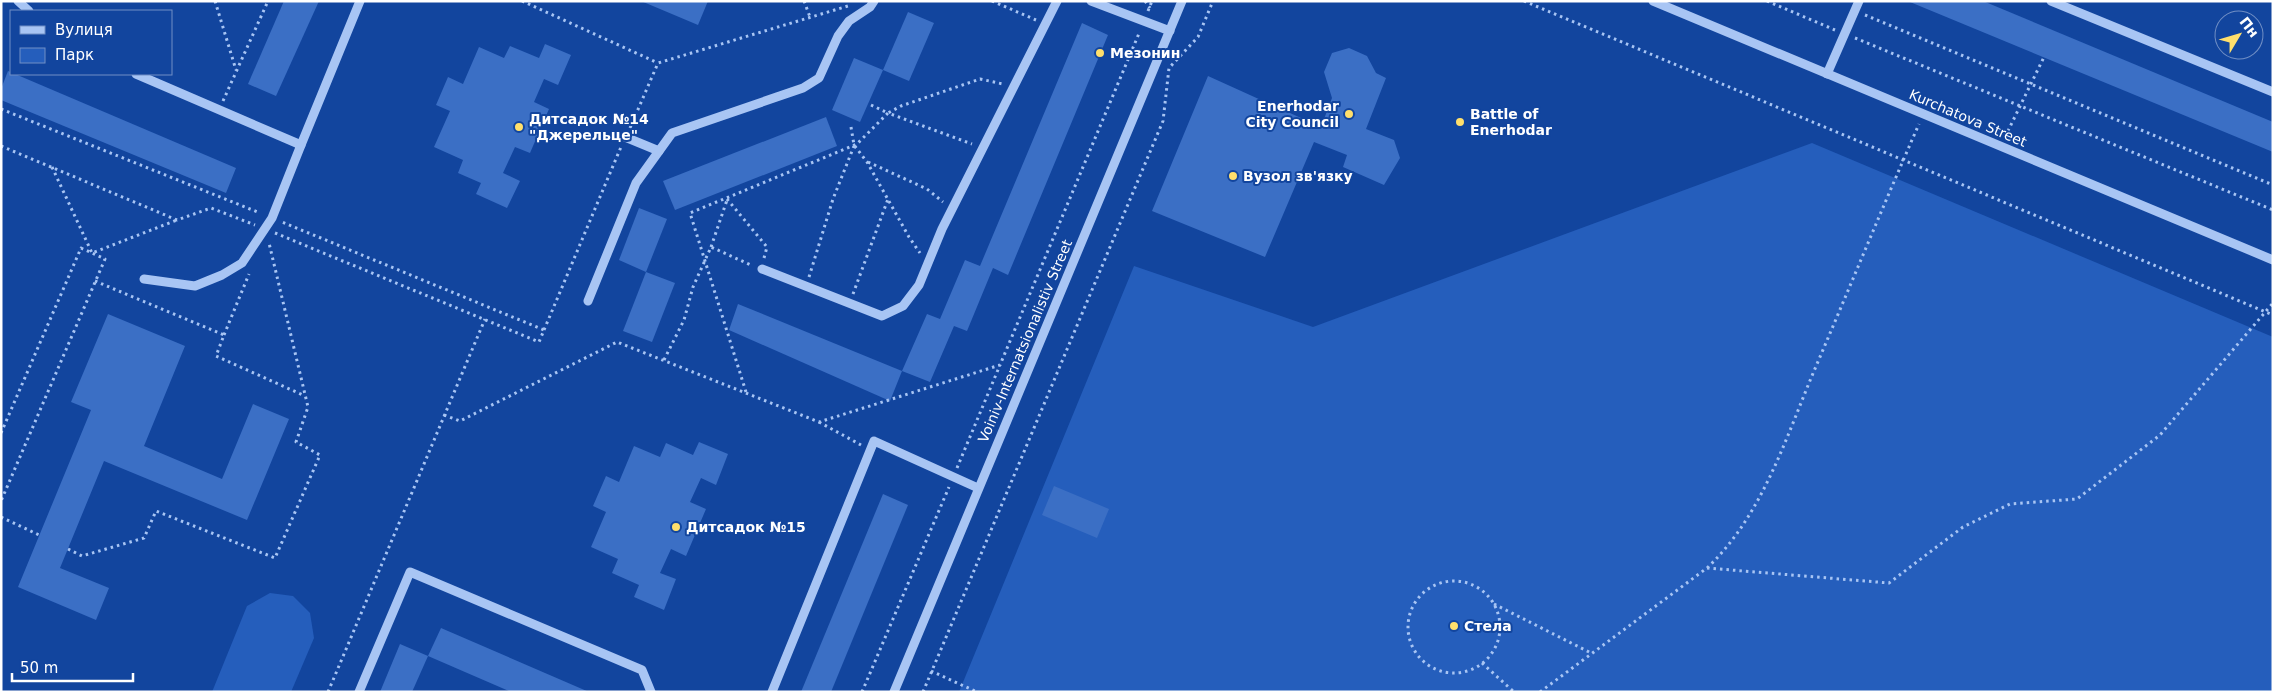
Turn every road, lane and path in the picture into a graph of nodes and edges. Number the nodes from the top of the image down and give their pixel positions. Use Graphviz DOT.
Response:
graph roads {
  1 [pos="18,1"];
  2 [pos="215,1"];
  3 [pos="268,1"];
  4 [pos="360,1"];
  5 [pos="522,1"];
  6 [pos="804,1"];
  7 [pos="874,1"];
  8 [pos="992,1"];
  9 [pos="1057,1"];
  10 [pos="1091,1"];
  11 [pos="1145,1"];
  12 [pos="1182,1"];
  13 [pos="1213,1"];
  14 [pos="1524,1"];
  15 [pos="1653,1"];
  16 [pos="1767,1"];
  17 [pos="1859,1"];
  18 [pos="2051,1"];
  19 [pos="1150,8"];
  20 [pos="28,10"];
  21 [pos="1855,11"];
  22 [pos="810,17"];
  23 [pos="1045,25"];
  24 [pos="1170,31"];
  25 [pos="1844,34"];
  26 [pos="2044,57"];
  27 [pos="658,64"];
  28 [pos="237,71"];
  29 [pos="1827,74"];
  30 [pos="138,75"];
  31 [pos="2030,84"];
  32 [pos="1014,87"];
  33 [pos="2273,92"];
  34 [pos="871,106"];
  35 [pos="2020,106"];
  36 [pos="219,108"];
  37 [pos="888,113"];
  38 [pos="1923,114"];
  39 [pos="851,127"];
  40 [pos="625,137"];
  41 [pos="854,145"];
  42 [pos="301,146"];
  43 [pos="2001,147"];
  44 [pos="983,148"];
  45 [pos="659,151"];
  46 [pos="867,162"];
  47 [pos="1903,162"];
  48 [pos="52,167"];
  49 [pos="2273,186"];
  50 [pos="888,198"];
  51 [pos="727,199"];
  52 [pos="952,210"];
  53 [pos="2273,210"];
  54 [pos="177,220"];
  55 [pos="266,229"];
  56 [pos="711,247"];
  57 [pos="92,253"];
  58 [pos="2273,260"];
  59 [pos="705,263"];
  60 [pos="928,263"];
  61 [pos="252,264"];
  62 [pos="762,269"];
  63 [pos="144,279"];
  64 [pos="96,281"];
  65 [pos="807,287"];
  66 [pos="588,301"];
  67 [pos="2273,303"];
  68 [pos="849,304"];
  69 [pos="2265,312"];
  70 [pos="2273,315"];
  71 [pos="485,319"];
  72 [pos="224,336"];
  73 [pos="664,360"];
  74 [pos="1000,365"];
  75 [pos="746,393"];
  76 [pos="305,396"];
  77 [pos="820,422"];
  78 [pos="1,433"];
  79 [pos="871,450"];
  80 [pos="953,477"];
  81 [pos="978,488"];
  82 [pos="1,501"];
  83 [pos="1,517"];
  84 [pos="39,535"];
  85 [pos="68,549"];
  86 [pos="1707,568"];
  87 [pos="1494,604"];
  88 [pos="1590,653"];
  89 [pos="1482,663"];
  90 [pos="931,671"];
  91 [pos="328,692"];
  92 [pos="359,692"];
  93 [pos="651,692"];
  94 [pos="772,692"];
  95 [pos="862,692"];
  96 [pos="894,692"];
  97 [pos="922,692"];
  98 [pos="977,692"];
  99 [pos="1514,692"];
  100 [pos="1540,692"];
  1 -- 20 [label="street"];
  2 -- 28 [label="path"];
  3 -- 28 [label="path"];
  4 -- 42 [label="street"];
  5 -- 27 [label="path"];
  6 -- 22 [label="path"];
  7 -- 45 [label="street"];
  8 -- 23 [label="path"];
  9 -- 23 [label="street"];
  10 -- 24 [label="street"];
  11 -- 19 [label="path"];
  12 -- 24 [label="street, Voiniv-Internatsionalistiv Street"];
  13 -- 90 [label="path"];
  14 -- 47 [label="path"];
  15 -- 29 [label="street, Kurchatova Street"];
  16 -- 25 [label="path"];
  17 -- 21 [label="street"];
  18 -- 33 [label="street"];
  21 -- 25 [label="street"];
  21 -- 31 [label="path"];
  23 -- 32 [label="street"];
  24 -- 81 [label="street, Voiniv-Internatsionalistiv Street"];
  25 -- 29 [label="street"];
  25 -- 35 [label="path"];
  26 -- 31 [label="path"];
  28 -- 36 [label="path"];
  29 -- 38 [label="street, Kurchatova Street"];
  30 -- 36 [label="street"];
  31 -- 35 [label="path"];
  31 -- 49 [label="path"];
  32 -- 37 [label="path"];
  32 -- 44 [label="street"];
  34 -- 37 [label="path"];
  35 -- 43 [label="path"];
  35 -- 53 [label="path"];
  36 -- 42 [label="street"];
  37 -- 41 [label="path"];
  37 -- 44 [label="path"];
  38 -- 43 [label="street, Kurchatova Street"];
  38 -- 47 [label="path"];
  39 -- 41 [label="path"];
  40 -- 45 [label="street"];
  41 -- 46 [label="path"];
  41 -- 51 [label="path"];
  41 -- 65 [label="path"];
  42 -- 55 [label="street"];
  43 -- 58 [label="street, Kurchatova Street"];
  44 -- 52 [label="street"];
  45 -- 66 [label="street"];
  46 -- 50 [label="path"];
  46 -- 52 [label="path"];
  47 -- 69 [label="path"];
  47 -- 86 [label="path"];
  48 -- 57 [label="path"];
  50 -- 60 [label="path"];
  50 -- 68 [label="path"];
  51 -- 56 [label="path"];
  51 -- 59 [label="path"];
  51 -- 62 [label="path"];
  52 -- 60 [label="street"];
  54 -- 57 [label="path"];
  55 -- 63 [label="street"];
  55 -- 76 [label="path"];
  56 -- 59 [label="path"];
  56 -- 62 [label="path"];
  57 -- 64 [label="path"];
  57 -- 78 [label="path"];
  59 -- 73 [label="path"];
  59 -- 75 [label="path"];
  60 -- 68 [label="street"];
  61 -- 72 [label="path"];
  62 -- 65 [label="street"];
  64 -- 72 [label="path"];
  64 -- 82 [label="path"];
  65 -- 68 [label="street"];
  67 -- 69 [label="path"];
  69 -- 70 [label="path"];
  69 -- 86 [label="path"];
  71 -- 91 [label="path"];
  72 -- 76 [label="path"];
  74 -- 80 [label="path"];
  76 -- 85 [label="path"];
  77 -- 79 [label="path"];
  79 -- 80 [label="street"];
  79 -- 94 [label="street"];
  80 -- 81 [label="street"];
  80 -- 95 [label="path"];
  81 -- 96 [label="street, Voiniv-Internatsionalistiv Street"];
  83 -- 84 [label="path"];
  86 -- 88 [label="path"];
  87 -- 88 [label="path"];
  87 -- 89 [label="path"];
  87 -- 89 [label="path"];
  88 -- 100 [label="path"];
  89 -- 99 [label="path"];
  90 -- 97 [label="path"];
  90 -- 98 [label="path"];
  92 -- 93 [label="street"];
}
